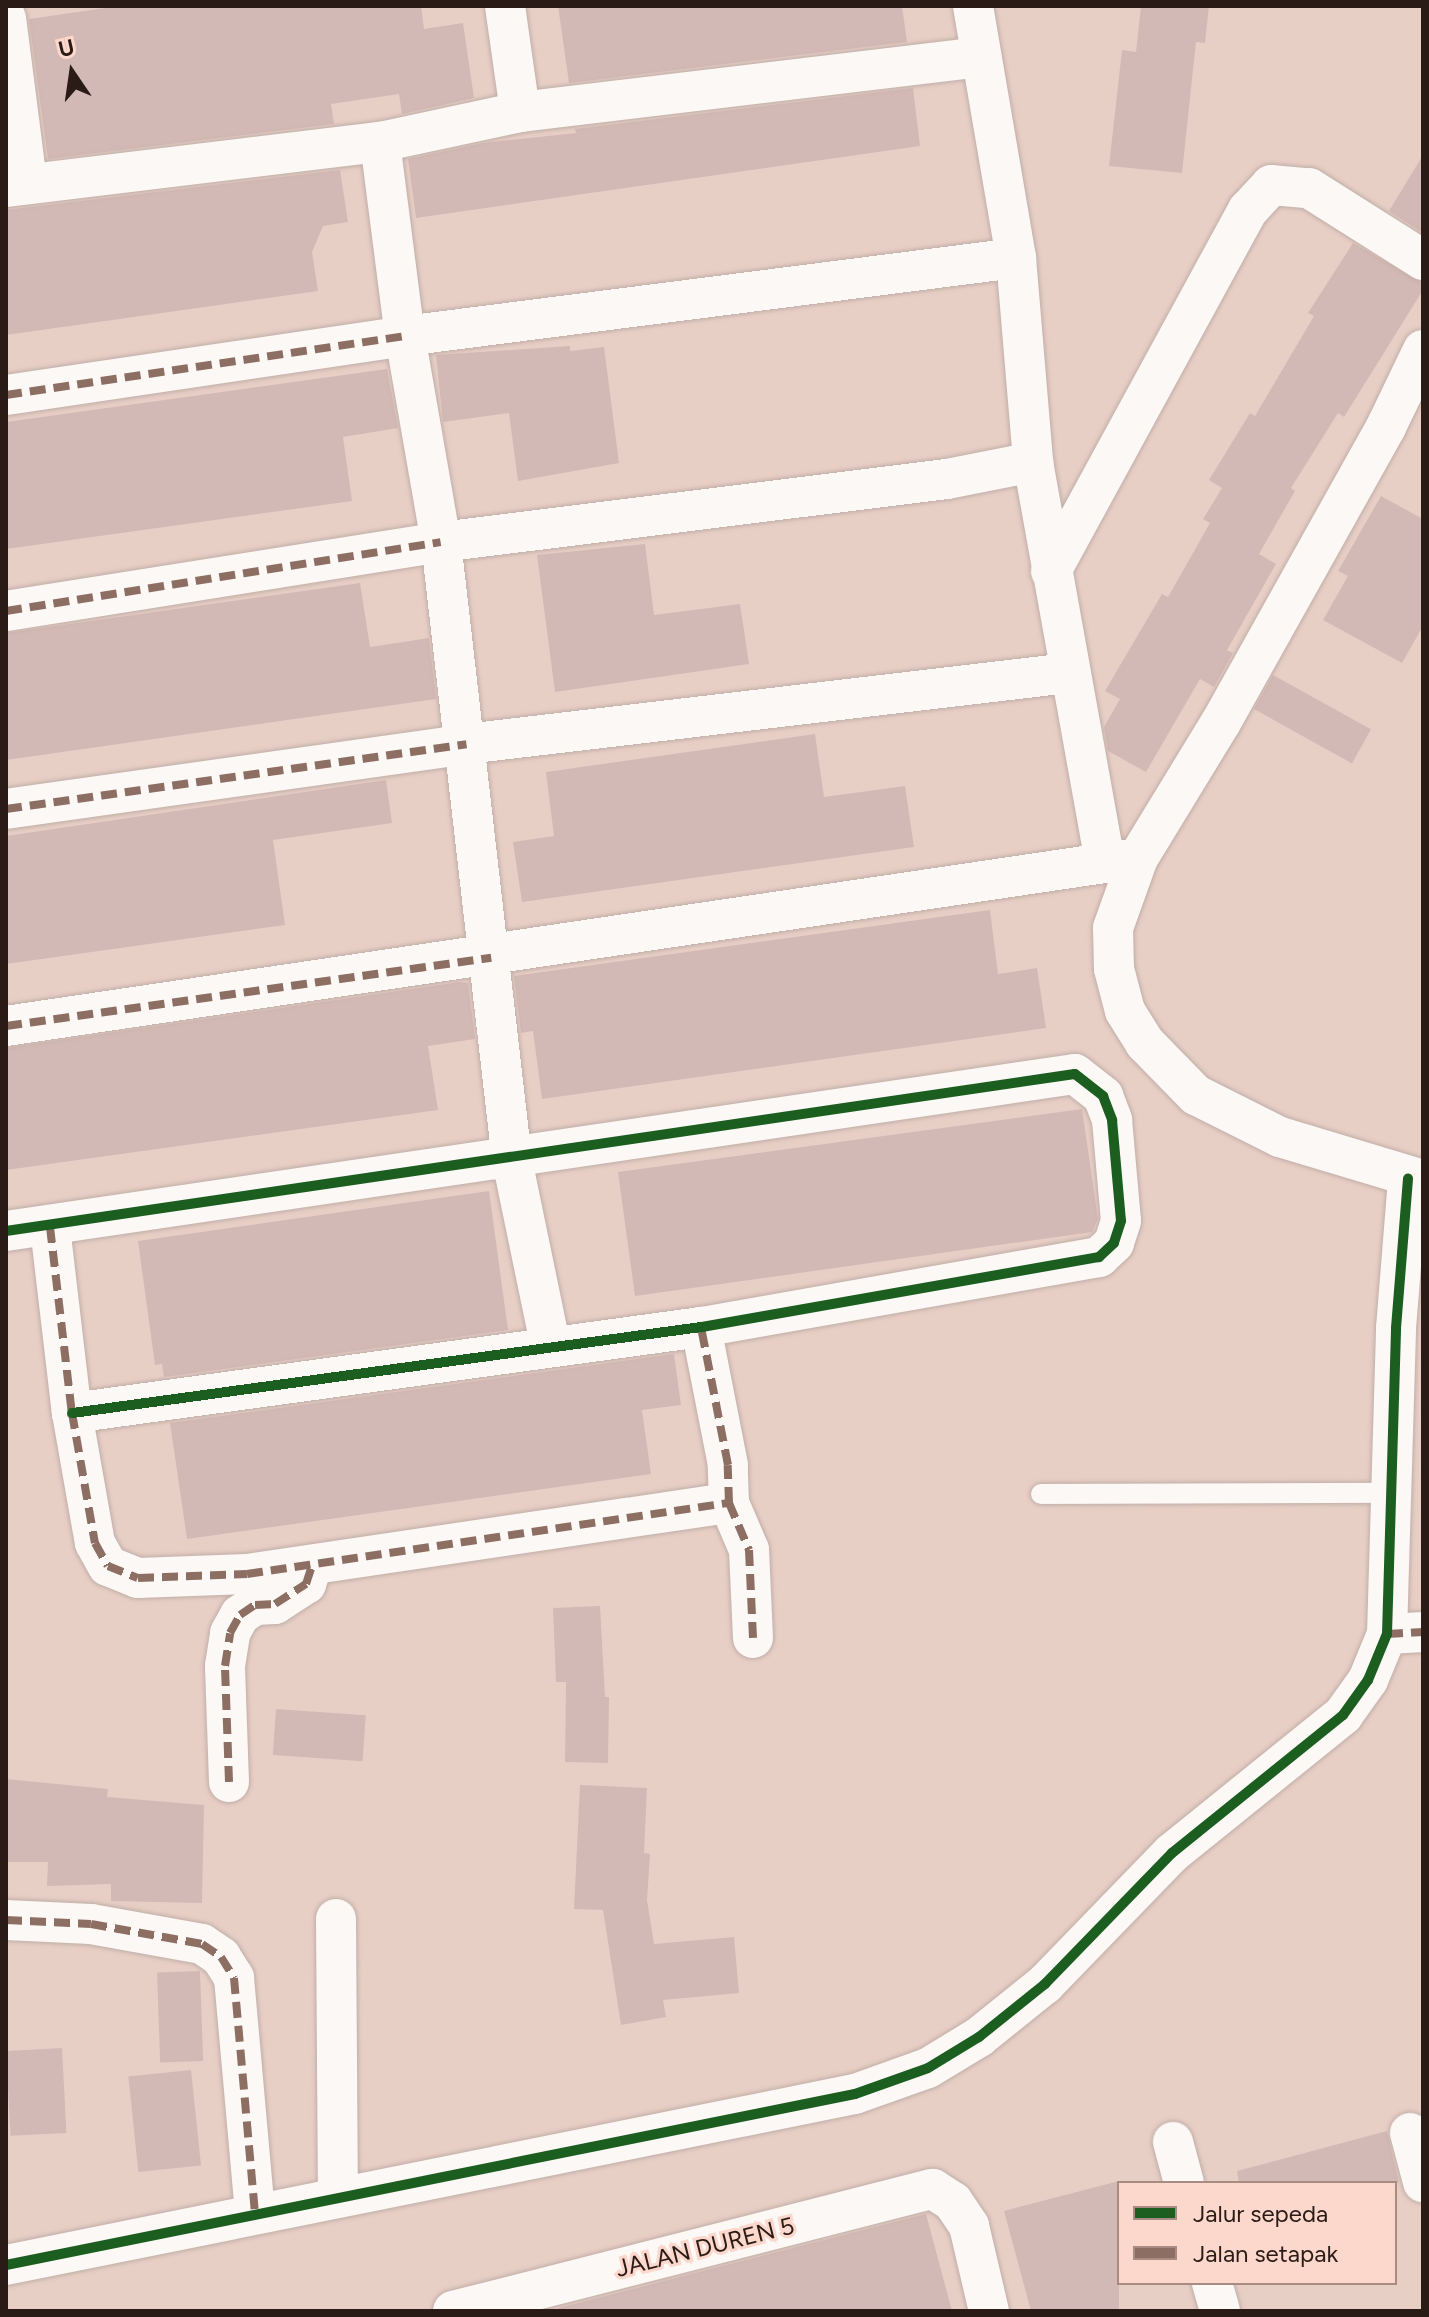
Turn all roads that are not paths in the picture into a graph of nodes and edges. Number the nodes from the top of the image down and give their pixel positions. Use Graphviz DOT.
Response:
graph roads {
  1 [pos="505,6"];
  2 [pos="973,6"];
  3 [pos="6,18"];
  4 [pos="979,57"];
  5 [pos="520,112"];
  6 [pos="380,142"];
  7 [pos="17,185"];
  8 [pos="1016,258"];
  9 [pos="1423,260"];
  10 [pos="405,336"];
  11 [pos="1423,350"];
  12 [pos="6,395"];
  13 [pos="1033,462"];
  14 [pos="441,542"];
  15 [pos="1051,571"];
  16 [pos="6,611"];
  17 [pos="1069,673"];
  18 [pos="466,744"];
  19 [pos="6,809"];
  20 [pos="1122,860"];
  21 [pos="491,958"];
  22 [pos="6,1026"];
  23 [pos="512,1160"];
  24 [pos="1416,1179"];
  25 [pos="50,1227"];
  26 [pos="6,1231"];
  27 [pos="701,1327"];
  28 [pos="550,1344"];
  29 [pos="72,1413"];
  30 [pos="1395,1493"];
  31 [pos="1041,1494"];
  32 [pos="729,1503"];
  33 [pos="312,1565"];
  34 [pos="1405,1633"];
  35 [pos="753,1638"];
  36 [pos="229,1782"];
  37 [pos="336,1919"];
  38 [pos="6,1920"];
  39 [pos="1410,2133"];
  40 [pos="1173,2142"];
  41 [pos="1183,2181"];
  42 [pos="1423,2182"];
  43 [pos="338,2197"];
  44 [pos="255,2213"];
  45 [pos="6,2265"];
  46 [pos="1213,2285"];
  47 [pos="453,2311"];
  48 [pos="989,2311"];
  49 [pos="1220,2311"];
  1 -- 5 [label="street"];
  2 -- 4 [label="street"];
  3 -- 7 [label="street"];
  4 -- 5 [label="street"];
  4 -- 8 [label="street"];
  5 -- 6 [label="street"];
  6 -- 7 [label="street"];
  6 -- 10 [label="street"];
  8 -- 10 [label="street"];
  8 -- 13 [label="street"];
  9 -- 15 [label="street"];
  10 -- 12 [label="street"];
  10 -- 14 [label="street"];
  11 -- 20 [label="street"];
  13 -- 14 [label="street"];
  13 -- 15 [label="street"];
  14 -- 16 [label="street"];
  14 -- 18 [label="street"];
  15 -- 17 [label="street"];
  17 -- 18 [label="street"];
  17 -- 20 [label="street"];
  18 -- 19 [label="street"];
  18 -- 21 [label="street"];
  20 -- 21 [label="street"];
  20 -- 24 [label="street"];
  21 -- 22 [label="street"];
  21 -- 23 [label="street"];
  23 -- 25 [label="street"];
  23 -- 27 [label="street"];
  23 -- 28 [label="street"];
  24 -- 30 [label="street"];
  25 -- 26 [label="street"];
  25 -- 29 [label="street"];
  27 -- 28 [label="street"];
  27 -- 32 [label="street"];
  28 -- 29 [label="street"];
  29 -- 33 [label="street"];
  30 -- 31 [label="lane"];
  30 -- 34 [label="street"];
  32 -- 33 [label="street"];
  32 -- 35 [label="street"];
  33 -- 36 [label="street"];
  34 -- 43 [label="street"];
  37 -- 43 [label="street"];
  38 -- 44 [label="street"];
  39 -- 42 [label="street"];
  40 -- 41 [label="street"];
  43 -- 44 [label="street"];
  44 -- 45 [label="street"];
  46 -- 49 [label="street"];
  47 -- 48 [label="street, JALAN DUREN 5"];
}
